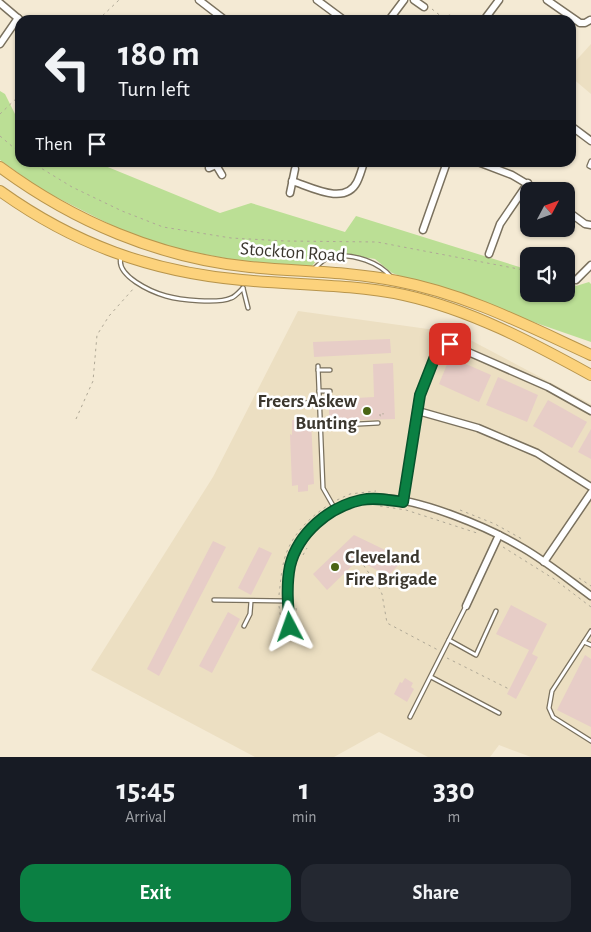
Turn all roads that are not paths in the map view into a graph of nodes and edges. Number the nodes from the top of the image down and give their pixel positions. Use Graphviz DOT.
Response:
graph roads {
  1 [pos="199,0"];
  2 [pos="318,0"];
  3 [pos="404,0"];
  4 [pos="414,0"];
  5 [pos="499,0"];
  6 [pos="547,0"];
  7 [pos="0,3"];
  8 [pos="424,8"];
  9 [pos="218,15"];
  10 [pos="338,15"];
  11 [pos="393,15"];
  12 [pos="488,15"];
  13 [pos="569,15"];
  14 [pos="15,16"];
  15 [pos="576,20"];
  16 [pos="590,20"];
  17 [pos="15,24"];
  18 [pos="0,44"];
  19 [pos="576,130"];
  20 [pos="591,141"];
  21 [pos="591,161"];
  22 [pos="0,167"];
  23 [pos="218,167"];
  24 [pos="362,167"];
  25 [pos="445,167"];
  26 [pos="491,167"];
  27 [pos="591,167"];
  28 [pos="295,169"];
  29 [pos="222,175"];
  30 [pos="292,181"];
  31 [pos="526,182"];
  32 [pos="290,193"];
  33 [pos="3,194"];
  34 [pos="520,195"];
  35 [pos="575,216"];
  36 [pos="591,225"];
  37 [pos="423,230"];
  38 [pos="489,254"];
  39 [pos="121,256"];
  40 [pos="591,265"];
  41 [pos="313,270"];
  42 [pos="394,280"];
  43 [pos="576,280"];
  44 [pos="242,284"];
  45 [pos="248,308"];
  46 [pos="591,355"];
  47 [pos="330,370"];
  48 [pos="591,376"];
  49 [pos="319,391"];
  50 [pos="330,391"];
  51 [pos="320,402"];
  52 [pos="303,403"];
  53 [pos="418,411"];
  54 [pos="591,411"];
  55 [pos="378,423"];
  56 [pos="321,426"];
  57 [pos="591,487"];
  58 [pos="591,493"];
  59 [pos="403,502"];
  60 [pos="335,510"];
  61 [pos="500,535"];
  62 [pos="544,562"];
  63 [pos="591,596"];
  64 [pos="214,600"];
  65 [pos="251,601"];
  66 [pos="288,601"];
  67 [pos="466,606"];
  68 [pos="496,611"];
  69 [pos="244,626"];
  70 [pos="290,627"];
  71 [pos="591,631"];
  72 [pos="449,640"];
  73 [pos="584,642"];
  74 [pos="591,645"];
  75 [pos="431,677"];
  76 [pos="499,713"];
  77 [pos="410,717"];
  78 [pos="591,741"];
  1 -- 9 [label="street"];
  2 -- 10 [label="street"];
  3 -- 11 [label="street"];
  4 -- 8 [label="street"];
  5 -- 12 [label="street"];
  6 -- 13 [label="street"];
  7 -- 14 [label="street"];
  15 -- 16 [label="street"];
  17 -- 18 [label="street"];
  19 -- 20 [label="street"];
  21 -- 27 [label="lane"];
  22 -- 41 [label="highway, Stockton Road"];
  23 -- 29 [label="street"];
  24 -- 30 [label="street"];
  25 -- 37 [label="street"];
  26 -- 31 [label="street"];
  28 -- 30 [label="street"];
  30 -- 32 [label="street"];
  33 -- 39 [label="highway, Stockton Road"];
  34 -- 38 [label="street"];
  35 -- 36 [label="street"];
  39 -- 44 [label="highway, Stockton Road"];
  39 -- 44 [label="lane"];
  40 -- 43 [label="street"];
  41 -- 42 [label="highway, Stockton Road"];
  41 -- 42 [label="lane"];
  42 -- 46 [label="highway, Stockton Road"];
  44 -- 45 [label="lane"];
  44 -- 48 [label="highway, Stockton Road"];
  47 -- 49 [label="lane"];
  49 -- 50 [label="lane"];
  49 -- 51 [label="lane"];
  51 -- 52 [label="lane"];
  51 -- 56 [label="lane"];
  53 -- 54 [label="street"];
  53 -- 57 [label="street"];
  53 -- 59 [label="street"];
  55 -- 56 [label="lane"];
  56 -- 60 [label="lane"];
  58 -- 62 [label="street"];
  59 -- 60 [label="street"];
  59 -- 61 [label="street"];
  60 -- 66 [label="street"];
  61 -- 62 [label="street"];
  61 -- 67 [label="street"];
  62 -- 63 [label="street"];
  64 -- 65 [label="lane"];
  65 -- 66 [label="lane"];
  65 -- 69 [label="lane"];
  66 -- 70 [label="street"];
  67 -- 72 [label="lane"];
  68 -- 72 [label="lane"];
  71 -- 73 [label="lane"];
  72 -- 75 [label="lane"];
  73 -- 74 [label="lane"];
  73 -- 78 [label="lane"];
  75 -- 76 [label="lane"];
  75 -- 77 [label="lane"];
}
